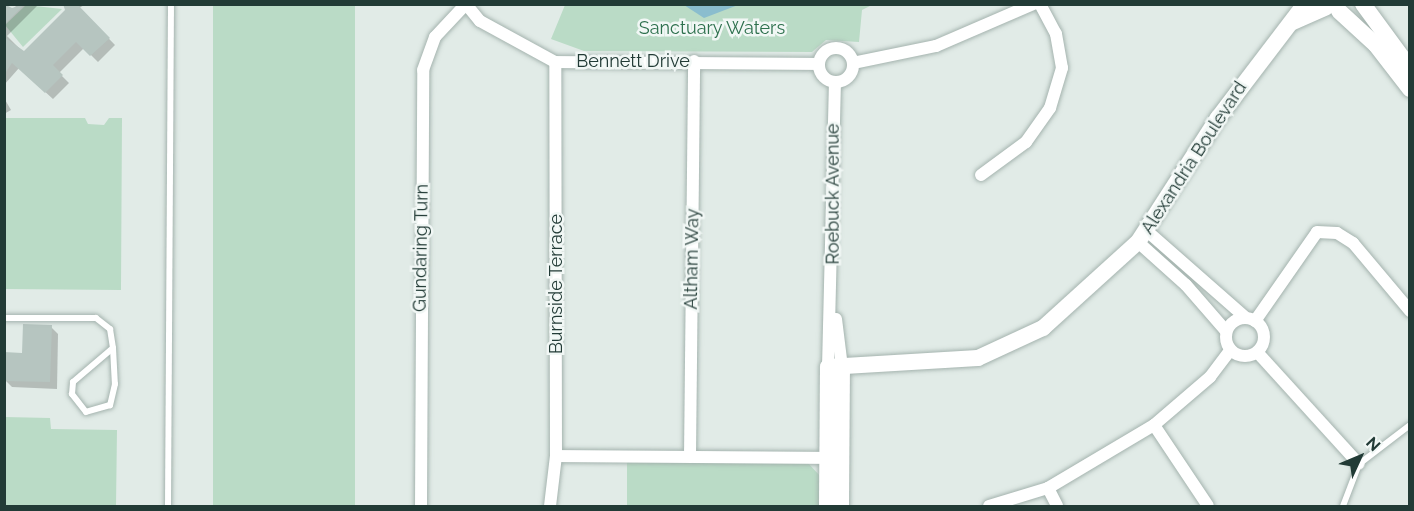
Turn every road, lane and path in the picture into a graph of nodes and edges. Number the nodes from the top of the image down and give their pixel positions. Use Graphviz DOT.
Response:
graph roads {
  1 [pos="171,4"];
  2 [pos="466,4"];
  3 [pos="1033,4"];
  4 [pos="1040,4"];
  5 [pos="1305,4"];
  6 [pos="1363,4"];
  7 [pos="1336,7"];
  8 [pos="1287,24"];
  9 [pos="694,61"];
  10 [pos="555,62"];
  11 [pos="853,63"];
  12 [pos="819,64"];
  13 [pos="1403,67"];
  14 [pos="835,82"];
  15 [pos="1410,89"];
  16 [pos="981,175"];
  17 [pos="1142,236"];
  18 [pos="1410,311"];
  19 [pos="4,318"];
  20 [pos="1250,319"];
  21 [pos="1226,331"];
  22 [pos="113,348"];
  23 [pos="1230,350"];
  24 [pos="1257,352"];
  25 [pos="835,367"];
  26 [pos="1154,425"];
  27 [pos="1410,425"];
  28 [pos="556,456"];
  29 [pos="690,457"];
  30 [pos="834,457"];
  31 [pos="1359,464"];
  32 [pos="1048,489"];
  33 [pos="168,507"];
  34 [pos="421,507"];
  35 [pos="546,507"];
  36 [pos="827,507"];
  37 [pos="841,507"];
  38 [pos="989,507"];
  39 [pos="1057,507"];
  40 [pos="1208,507"];
  41 [pos="1343,507"];
  1 -- 33 [label="lane"];
  2 -- 10 [label="street, Bennett Drive"];
  2 -- 34 [label="street, Gundaring Turn"];
  3 -- 11 [label="street"];
  4 -- 16 [label="street"];
  5 -- 8 [label="street, Alexandria Boulevard"];
  6 -- 13 [label="street"];
  7 -- 8 [label="street"];
  7 -- 13 [label="street"];
  8 -- 17 [label="street, Alexandria Boulevard"];
  9 -- 10 [label="street, Bennett Drive"];
  9 -- 12 [label="street, Bennett Drive"];
  9 -- 29 [label="street, Altham Way"];
  10 -- 28 [label="street, Burnside Terrace"];
  11 -- 12 [label="street"];
  11 -- 14 [label="street"];
  12 -- 14 [label="street"];
  13 -- 15 [label="street"];
  14 -- 25 [label="street, Roebuck Avenue"];
  17 -- 20 [label="street"];
  17 -- 21 [label="street"];
  17 -- 25 [label="street, Alexandria Boulevard"];
  18 -- 20 [label="street"];
  19 -- 22 [label="lane"];
  20 -- 21 [label="street"];
  20 -- 24 [label="street"];
  21 -- 23 [label="street"];
  22 -- 22 [label="lane"];
  23 -- 24 [label="street"];
  23 -- 26 [label="street"];
  24 -- 31 [label="street"];
  25 -- 30 [label="street, Roebuck Avenue"];
  26 -- 32 [label="street"];
  26 -- 40 [label="street"];
  27 -- 31 [label="lane"];
  28 -- 29 [label="street"];
  28 -- 35 [label="street, Burnside Terrace"];
  29 -- 30 [label="street"];
  30 -- 36 [label="street, Roebuck Avenue"];
  30 -- 37 [label="street, Roebuck Avenue"];
  31 -- 41 [label="lane"];
  32 -- 38 [label="street"];
  32 -- 39 [label="street"];
}
